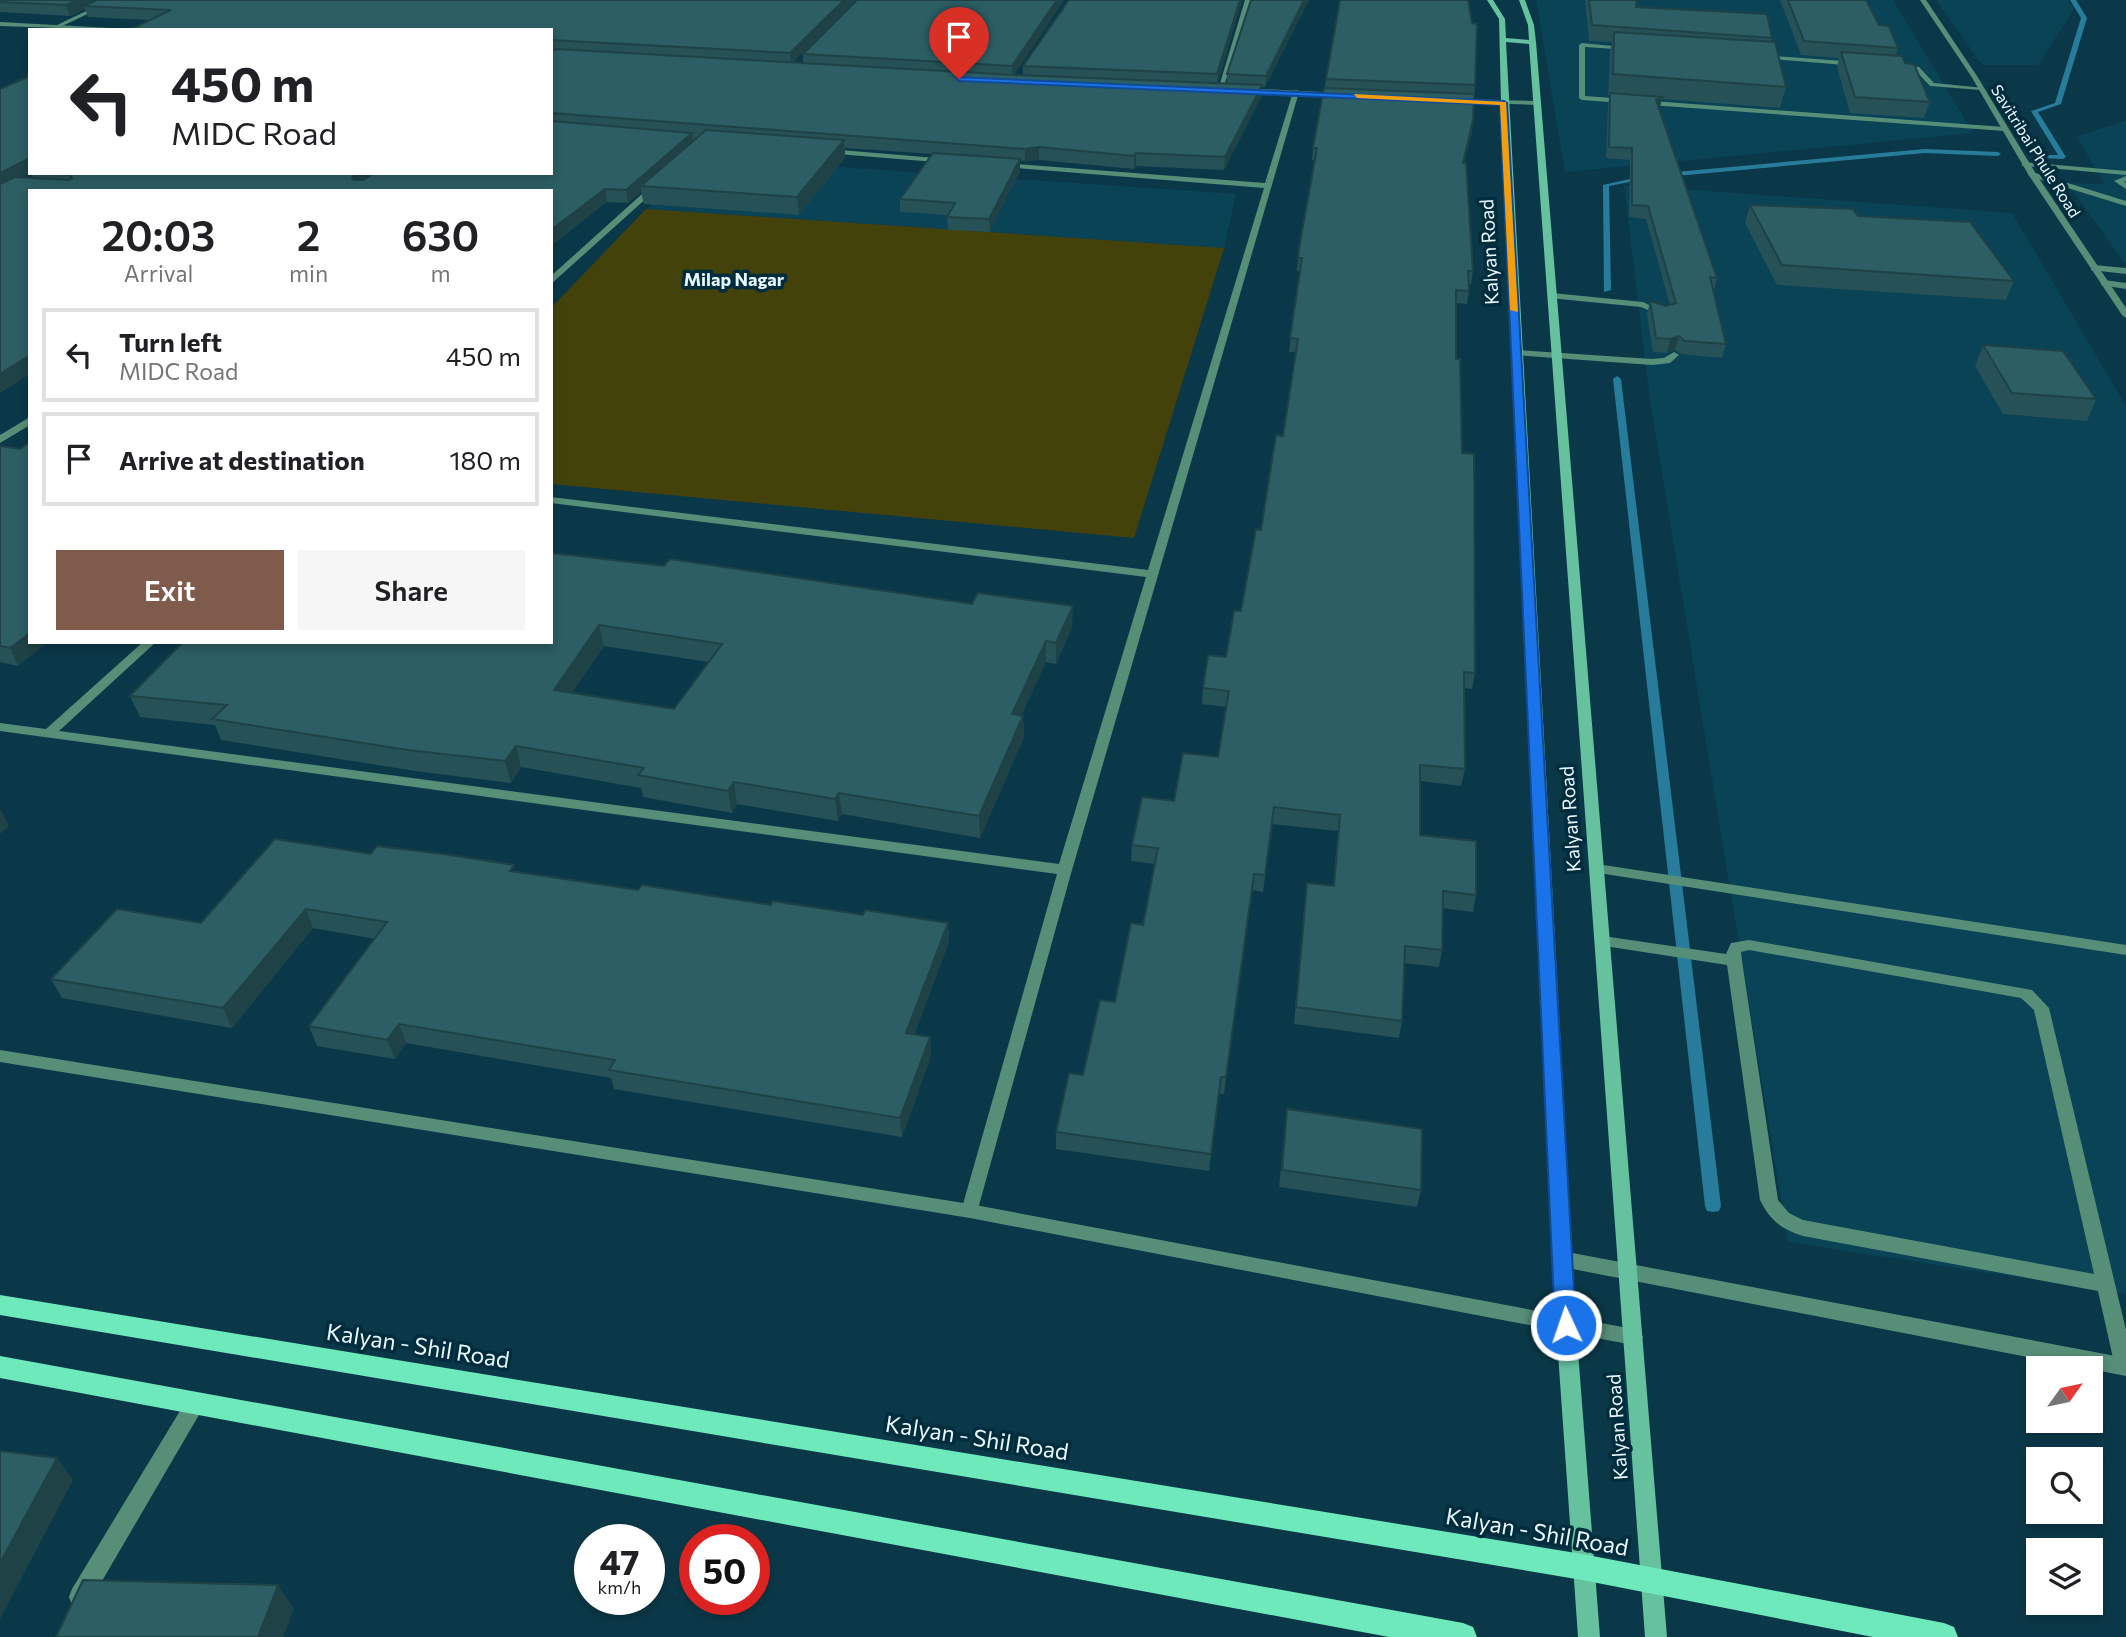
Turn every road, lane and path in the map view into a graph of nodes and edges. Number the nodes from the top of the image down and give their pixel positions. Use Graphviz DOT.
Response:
graph roads {
  1 [pos="114,0"];
  2 [pos="1248,0"];
  3 [pos="1490,0"];
  4 [pos="1522,0"];
  5 [pos="1923,0"];
  6 [pos="0,24"];
  7 [pos="56,27"];
  8 [pos="74,28"];
  9 [pos="1502,40"];
  10 [pos="1533,42"];
  11 [pos="1636,48"];
  12 [pos="1756,57"];
  13 [pos="1864,65"];
  14 [pos="1890,66"];
  15 [pos="1980,88"];
  16 [pos="1206,89"];
  17 [pos="1220,89"];
  18 [pos="1296,92"];
  19 [pos="1351,95"];
  20 [pos="1448,100"];
  21 [pos="1504,103"];
  22 [pos="1537,103"];
  23 [pos="2004,129"];
  24 [pos="816,150"];
  25 [pos="953,161"];
  26 [pos="994,164"];
  27 [pos="2025,164"];
  28 [pos="2032,174"];
  29 [pos="2126,176"];
  30 [pos="665,178"];
  31 [pos="1268,186"];
  32 [pos="2126,187"];
  33 [pos="2126,204"];
  34 [pos="2094,268"];
  35 [pos="2126,271"];
  36 [pos="553,279"];
  37 [pos="2104,283"];
  38 [pos="2126,286"];
  39 [pos="1552,296"];
  40 [pos="1664,314"];
  41 [pos="2126,316"];
  42 [pos="1517,353"];
  43 [pos="1674,355"];
  44 [pos="1557,357"];
  45 [pos="28,421"];
  46 [pos="0,440"];
  47 [pos="553,500"];
  48 [pos="1153,574"];
  49 [pos="148,644"];
  50 [pos="0,727"];
  51 [pos="49,733"];
  52 [pos="1597,869"];
  53 [pos="1065,870"];
  54 [pos="1603,941"];
  55 [pos="2126,950"];
  56 [pos="1734,961"];
  57 [pos="0,1056"];
  58 [pos="970,1211"];
  59 [pos="1562,1259"];
  60 [pos="1629,1273"];
  61 [pos="2105,1284"];
  62 [pos="0,1305"];
  63 [pos="1566,1325"];
  64 [pos="1633,1338"];
  65 [pos="0,1367"];
  66 [pos="2125,1367"];
  67 [pos="196,1402"];
  68 [pos="1582,1567"];
  69 [pos="1652,1580"];
  70 [pos="70,1614"];
  71 [pos="1454,1636"];
  72 [pos="1589,1637"];
  73 [pos="1656,1637"];
  74 [pos="1944,1637"];
  1 -- 7 [label="street"];
  2 -- 17 [label="street"];
  3 -- 9 [label="main road, Kalyan Road"];
  4 -- 10 [label="main road, Kalyan Road"];
  5 -- 15 [label="street, Savitribai Phule Road"];
  6 -- 7 [label="street"];
  7 -- 8 [label="street"];
  9 -- 10 [label="main road"];
  9 -- 21 [label="main road, Kalyan Road"];
  10 -- 22 [label="main road, Kalyan Road"];
  11 -- 23 [label="street"];
  12 -- 13 [label="street"];
  14 -- 15 [label="street"];
  15 -- 23 [label="street, Savitribai Phule Road"];
  16 -- 17 [label="street"];
  17 -- 18 [label="street"];
  18 -- 19 [label="street"];
  18 -- 31 [label="street"];
  20 -- 21 [label="street"];
  21 -- 22 [label="street"];
  21 -- 42 [label="main road, Kalyan Road"];
  22 -- 39 [label="main road, Kalyan Road"];
  23 -- 27 [label="street, Savitribai Phule Road"];
  24 -- 25 [label="street"];
  26 -- 31 [label="street"];
  27 -- 28 [label="street, Savitribai Phule Road"];
  27 -- 29 [label="street"];
  28 -- 33 [label="street"];
  28 -- 34 [label="street, Savitribai Phule Road"];
  29 -- 32 [label="street"];
  30 -- 36 [label="street"];
  31 -- 48 [label="street"];
  34 -- 35 [label="street"];
  34 -- 37 [label="street, Savitribai Phule Road"];
  37 -- 38 [label="street"];
  37 -- 41 [label="street, Savitribai Phule Road"];
  39 -- 40 [label="street"];
  39 -- 44 [label="main road, Kalyan Road"];
  42 -- 44 [label="street"];
  42 -- 59 [label="main road, Kalyan Road"];
  43 -- 44 [label="street"];
  44 -- 52 [label="main road, Kalyan Road"];
  45 -- 46 [label="street"];
  47 -- 48 [label="street"];
  48 -- 53 [label="street"];
  49 -- 51 [label="street"];
  50 -- 51 [label="street"];
  51 -- 53 [label="street"];
  52 -- 54 [label="main road, Kalyan Road"];
  52 -- 55 [label="street"];
  53 -- 58 [label="street"];
  54 -- 56 [label="street"];
  54 -- 60 [label="main road, Kalyan Road"];
  56 -- 61 [label="street"];
  56 -- 61 [label="street"];
  57 -- 58 [label="street"];
  58 -- 63 [label="street"];
  59 -- 60 [label="street"];
  59 -- 63 [label="main road, Kalyan Road"];
  60 -- 64 [label="main road, Kalyan Road"];
  60 -- 66 [label="street"];
  61 -- 66 [label="street"];
  62 -- 68 [label="main road, Kalyan - Shil Road"];
  63 -- 64 [label="street"];
  63 -- 68 [label="main road, Kalyan Road"];
  64 -- 69 [label="main road, Kalyan Road"];
  65 -- 67 [label="main road"];
  67 -- 70 [label="street"];
  67 -- 71 [label="main road"];
  68 -- 69 [label="main road, Kalyan - Shil Road"];
  68 -- 72 [label="main road, Kalyan Road"];
  69 -- 73 [label="main road, Kalyan Road"];
  69 -- 74 [label="main road, Kalyan - Shil Road"];
}
